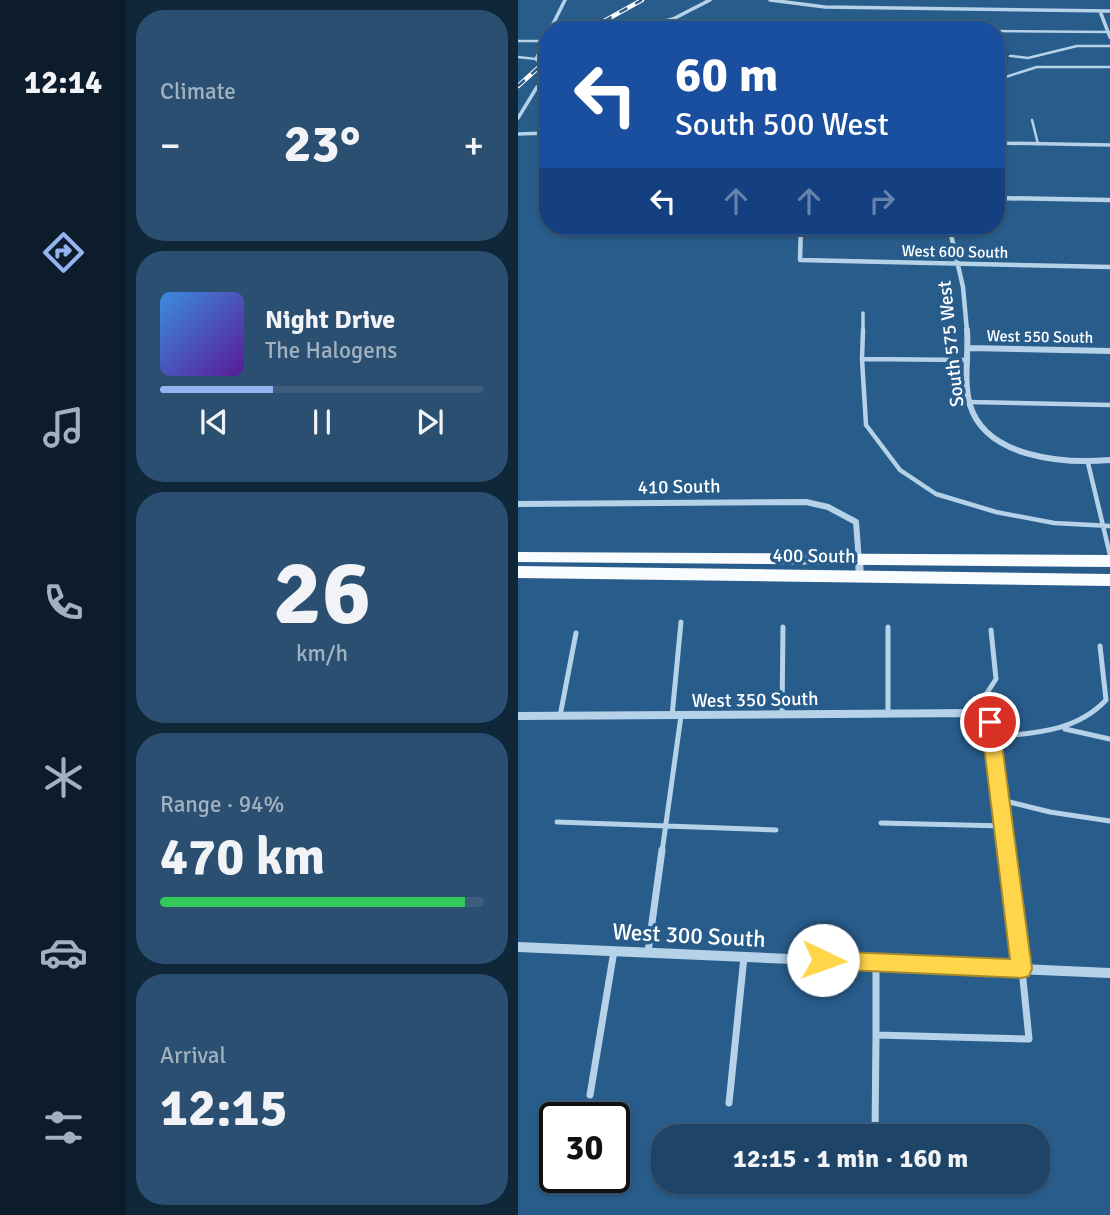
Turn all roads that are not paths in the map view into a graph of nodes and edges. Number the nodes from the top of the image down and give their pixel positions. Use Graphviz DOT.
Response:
graph roads {
  1 [pos="565,0"];
  2 [pos="710,0"];
  3 [pos="769,0"];
  4 [pos="1005,0"];
  5 [pos="1007,10"];
  6 [pos="1100,11"];
  7 [pos="1110,11"];
  8 [pos="555,21"];
  9 [pos="665,21"];
  10 [pos="1005,31"];
  11 [pos="1109,34"];
  12 [pos="518,41"];
  13 [pos="539,41"];
  14 [pos="1110,46"];
  15 [pos="539,53"];
  16 [pos="1005,55"];
  17 [pos="518,57"];
  18 [pos="536,59"];
  19 [pos="539,61"];
  20 [pos="1110,67"];
  21 [pos="1005,77"];
  22 [pos="539,85"];
  23 [pos="518,118"];
  24 [pos="1032,120"];
  25 [pos="539,133"];
  26 [pos="518,134"];
  27 [pos="1005,144"];
  28 [pos="1038,144"];
  29 [pos="1110,145"];
  30 [pos="1005,198"];
  31 [pos="1110,200"];
  32 [pos="801,235"];
  33 [pos="951,235"];
  34 [pos="956,263"];
  35 [pos="1110,267"];
  36 [pos="863,313"];
  37 [pos="969,348"];
  38 [pos="1110,351"];
  39 [pos="862,359"];
  40 [pos="968,360"];
  41 [pos="969,402"];
  42 [pos="1110,405"];
  43 [pos="1110,460"];
  44 [pos="1088,463"];
  45 [pos="518,504"];
  46 [pos="1107,526"];
  47 [pos="1110,555"];
  48 [pos="518,557"];
  49 [pos="859,559"];
  50 [pos="1110,561"];
  51 [pos="518,572"];
  52 [pos="860,577"];
  53 [pos="1110,580"];
  54 [pos="681,622"];
  55 [pos="783,627"];
  56 [pos="888,627"];
  57 [pos="992,630"];
  58 [pos="576,633"];
  59 [pos="1100,646"];
  60 [pos="888,713"];
  61 [pos="974,713"];
  62 [pos="782,715"];
  63 [pos="518,716"];
  64 [pos="560,716"];
  65 [pos="676,716"];
  66 [pos="1060,728"];
  67 [pos="993,737"];
  68 [pos="1110,739"];
  69 [pos="1001,800"];
  70 [pos="1110,821"];
  71 [pos="557,822"];
  72 [pos="881,823"];
  73 [pos="665,826"];
  74 [pos="1004,826"];
  75 [pos="776,830"];
  76 [pos="518,947"];
  77 [pos="614,951"];
  78 [pos="648,953"];
  79 [pos="744,957"];
  80 [pos="876,962"];
  81 [pos="1022,969"];
  82 [pos="1110,973"];
  83 [pos="876,1035"];
  84 [pos="590,1095"];
  85 [pos="729,1103"];
  86 [pos="875,1124"];
  1 -- 8 [label="street"];
  2 -- 9 [label="street"];
  3 -- 5 [label="street"];
  4 -- 5 [label="street"];
  5 -- 6 [label="street"];
  6 -- 7 [label="street"];
  6 -- 11 [label="street"];
  10 -- 11 [label="lane"];
  12 -- 13 [label="lane"];
  14 -- 16 [label="lane"];
  15 -- 18 [label="street"];
  17 -- 18 [label="lane"];
  18 -- 19 [label="street"];
  20 -- 21 [label="lane"];
  22 -- 23 [label="street"];
  24 -- 28 [label="lane"];
  25 -- 26 [label="street"];
  27 -- 28 [label="street"];
  28 -- 29 [label="street"];
  30 -- 31 [label="street"];
  32 -- 34 [label="street, West 600 South"];
  33 -- 34 [label="street, South 575 West"];
  34 -- 35 [label="street, West 600 South"];
  34 -- 37 [label="street, South 575 West"];
  36 -- 39 [label="lane"];
  37 -- 38 [label="street, West 550 South"];
  37 -- 40 [label="street, South 575 West"];
  39 -- 40 [label="lane"];
  39 -- 46 [label="lane"];
  40 -- 41 [label="street, South 575 West"];
  41 -- 42 [label="lane"];
  41 -- 44 [label="street, South 575 West"];
  43 -- 44 [label="street, South 575 West"];
  44 -- 46 [label="lane"];
  45 -- 49 [label="street, 410 South"];
  46 -- 47 [label="lane"];
  48 -- 49 [label="main road, 400 South"];
  49 -- 50 [label="main road, 400 South"];
  49 -- 52 [label="street"];
  51 -- 52 [label="main road, 400 South"];
  52 -- 53 [label="main road, 400 South"];
  54 -- 65 [label="lane"];
  55 -- 62 [label="lane"];
  56 -- 60 [label="lane"];
  57 -- 61 [label="lane"];
  58 -- 64 [label="lane"];
  59 -- 66 [label="lane"];
  60 -- 61 [label="street, West 350 South"];
  60 -- 62 [label="street, West 350 South"];
  61 -- 67 [label="street, West 350 South"];
  62 -- 65 [label="street, West 350 South"];
  63 -- 64 [label="street, West 350 South"];
  64 -- 65 [label="street, West 350 South"];
  65 -- 73 [label="lane"];
  66 -- 67 [label="lane"];
  66 -- 68 [label="lane"];
  67 -- 69 [label="street"];
  69 -- 70 [label="lane"];
  69 -- 74 [label="street"];
  71 -- 73 [label="lane"];
  72 -- 74 [label="lane"];
  73 -- 75 [label="lane"];
  73 -- 78 [label="lane"];
  74 -- 81 [label="street"];
  76 -- 77 [label="street, West 300 South"];
  77 -- 78 [label="street, West 300 South"];
  77 -- 84 [label="lane"];
  78 -- 79 [label="street, West 300 South"];
  79 -- 80 [label="street, West 300 South"];
  79 -- 85 [label="lane"];
  80 -- 81 [label="street, West 300 South"];
  80 -- 83 [label="lane"];
  81 -- 82 [label="street, West 300 South"];
  81 -- 83 [label="lane"];
  83 -- 86 [label="lane"];
}
